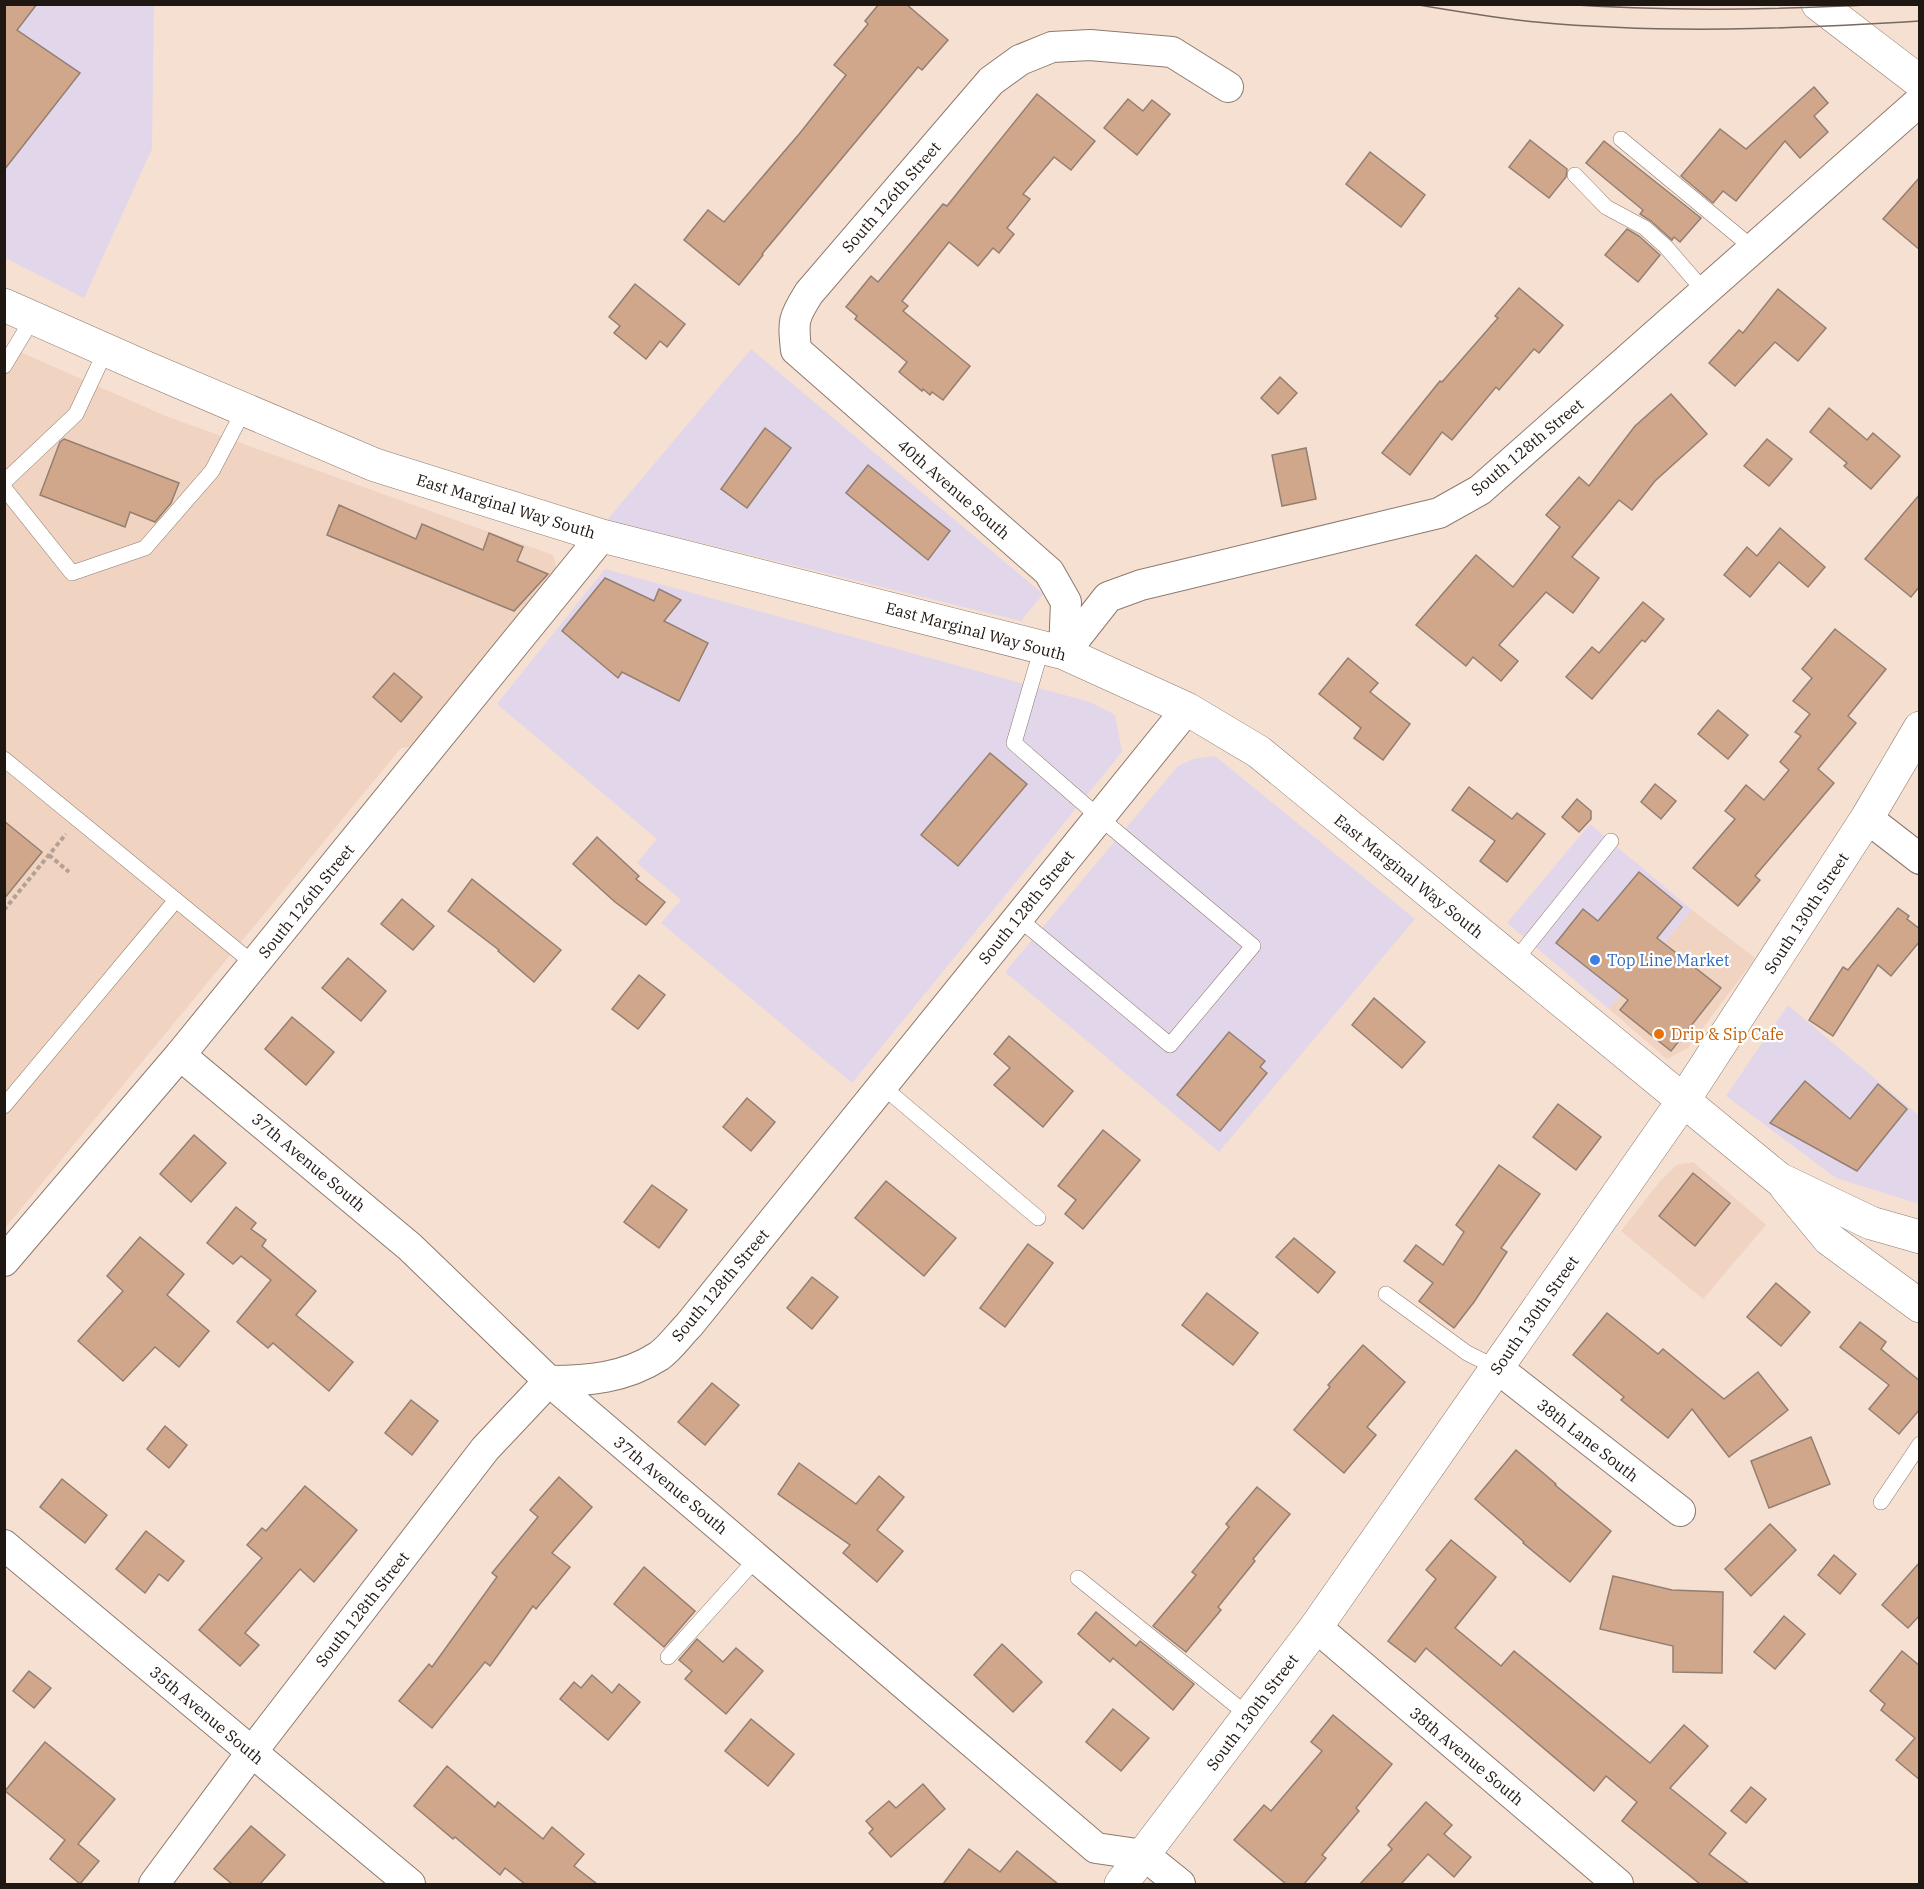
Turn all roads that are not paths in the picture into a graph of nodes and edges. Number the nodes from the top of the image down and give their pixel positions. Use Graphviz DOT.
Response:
graph roads {
  1 [pos="1818,4"];
  2 [pos="1920,82"];
  3 [pos="1228,87"];
  4 [pos="1920,101"];
  5 [pos="1621,139"];
  6 [pos="1575,176"];
  7 [pos="1754,249"];
  8 [pos="1705,292"];
  9 [pos="19,311"];
  10 [pos="106,350"];
  11 [pos="796,350"];
  12 [pos="4,366"];
  13 [pos="244,410"];
  14 [pos="4,482"];
  15 [pos="4,488"];
  16 [pos="602,536"];
  17 [pos="1053,650"];
  18 [pos="1187,709"];
  19 [pos="1920,728"];
  20 [pos="4,759"];
  21 [pos="1099,817"];
  22 [pos="1867,818"];
  23 [pos="1611,841"];
  24 [pos="1920,859"];
  25 [pos="176,900"];
  26 [pos="1018,918"];
  27 [pos="1514,962"];
  28 [pos="254,964"];
  29 [pos="180,1055"];
  30 [pos="882,1086"];
  31 [pos="1683,1101"];
  32 [pos="4,1106"];
  33 [pos="1779,1179"];
  34 [pos="1038,1218"];
  35 [pos="1920,1237"];
  36 [pos="4,1261"];
  37 [pos="1386,1294"];
  38 [pos="1920,1306"];
  39 [pos="1497,1368"];
  40 [pos="549,1381"];
  41 [pos="1920,1444"];
  42 [pos="1881,1502"];
  43 [pos="1680,1511"];
  44 [pos="4,1545"];
  45 [pos="757,1558"];
  46 [pos="1078,1578"];
  47 [pos="1316,1627"];
  48 [pos="668,1658"];
  49 [pos="1249,1716"];
  50 [pos="251,1753"];
  51 [pos="1144,1856"];
  52 [pos="153,1884"];
  53 [pos="410,1884"];
  54 [pos="1121,1884"];
  55 [pos="1180,1884"];
  56 [pos="1618,1884"];
  1 -- 2 [label="street"];
  3 -- 11 [label="street, South 126th Street"];
  4 -- 7 [label="street, South 128th Street"];
  5 -- 7 [label="lane"];
  6 -- 8 [label="lane"];
  7 -- 8 [label="street, South 128th Street"];
  8 -- 17 [label="street, South 128th Street"];
  9 -- 10 [label="street, East Marginal Way South"];
  9 -- 12 [label="lane"];
  10 -- 13 [label="street, East Marginal Way South"];
  10 -- 14 [label="lane"];
  11 -- 17 [label="street, 40th Avenue South"];
  13 -- 15 [label="lane"];
  13 -- 16 [label="street, East Marginal Way South"];
  16 -- 17 [label="street, East Marginal Way South"];
  16 -- 28 [label="street, South 126th Street"];
  17 -- 18 [label="street, East Marginal Way South"];
  17 -- 21 [label="lane"];
  18 -- 21 [label="street, South 128th Street"];
  18 -- 27 [label="street, East Marginal Way South"];
  19 -- 22 [label="street, South 130th Street"];
  20 -- 25 [label="lane"];
  21 -- 26 [label="street, South 128th Street"];
  21 -- 26 [label="lane"];
  22 -- 24 [label="street"];
  22 -- 31 [label="street, South 130th Street"];
  23 -- 27 [label="lane"];
  25 -- 28 [label="lane"];
  25 -- 32 [label="lane"];
  26 -- 30 [label="street, South 128th Street"];
  27 -- 31 [label="street, East Marginal Way South"];
  28 -- 29 [label="street, South 126th Street"];
  29 -- 36 [label="street, South 126th Street"];
  29 -- 40 [label="street, 37th Avenue South"];
  30 -- 34 [label="lane"];
  30 -- 40 [label="street, South 128th Street"];
  31 -- 33 [label="street, East Marginal Way South"];
  31 -- 39 [label="street, South 130th Street"];
  33 -- 35 [label="street, East Marginal Way South"];
  33 -- 38 [label="street"];
  37 -- 39 [label="lane"];
  39 -- 43 [label="street, 38th Lane South"];
  39 -- 47 [label="street, South 130th Street"];
  40 -- 45 [label="street, 37th Avenue South"];
  40 -- 50 [label="street, South 128th Street"];
  41 -- 42 [label="lane"];
  44 -- 50 [label="street, 35th Avenue South"];
  45 -- 48 [label="lane"];
  45 -- 51 [label="street, 37th Avenue South"];
  46 -- 49 [label="lane"];
  47 -- 49 [label="street, South 130th Street"];
  47 -- 56 [label="street, 38th Avenue South"];
  49 -- 51 [label="street, South 130th Street"];
  50 -- 52 [label="street, South 128th Street"];
  50 -- 53 [label="street, 35th Avenue South"];
  51 -- 54 [label="street, South 130th Street"];
  51 -- 55 [label="street, 37th Avenue South"];
}
